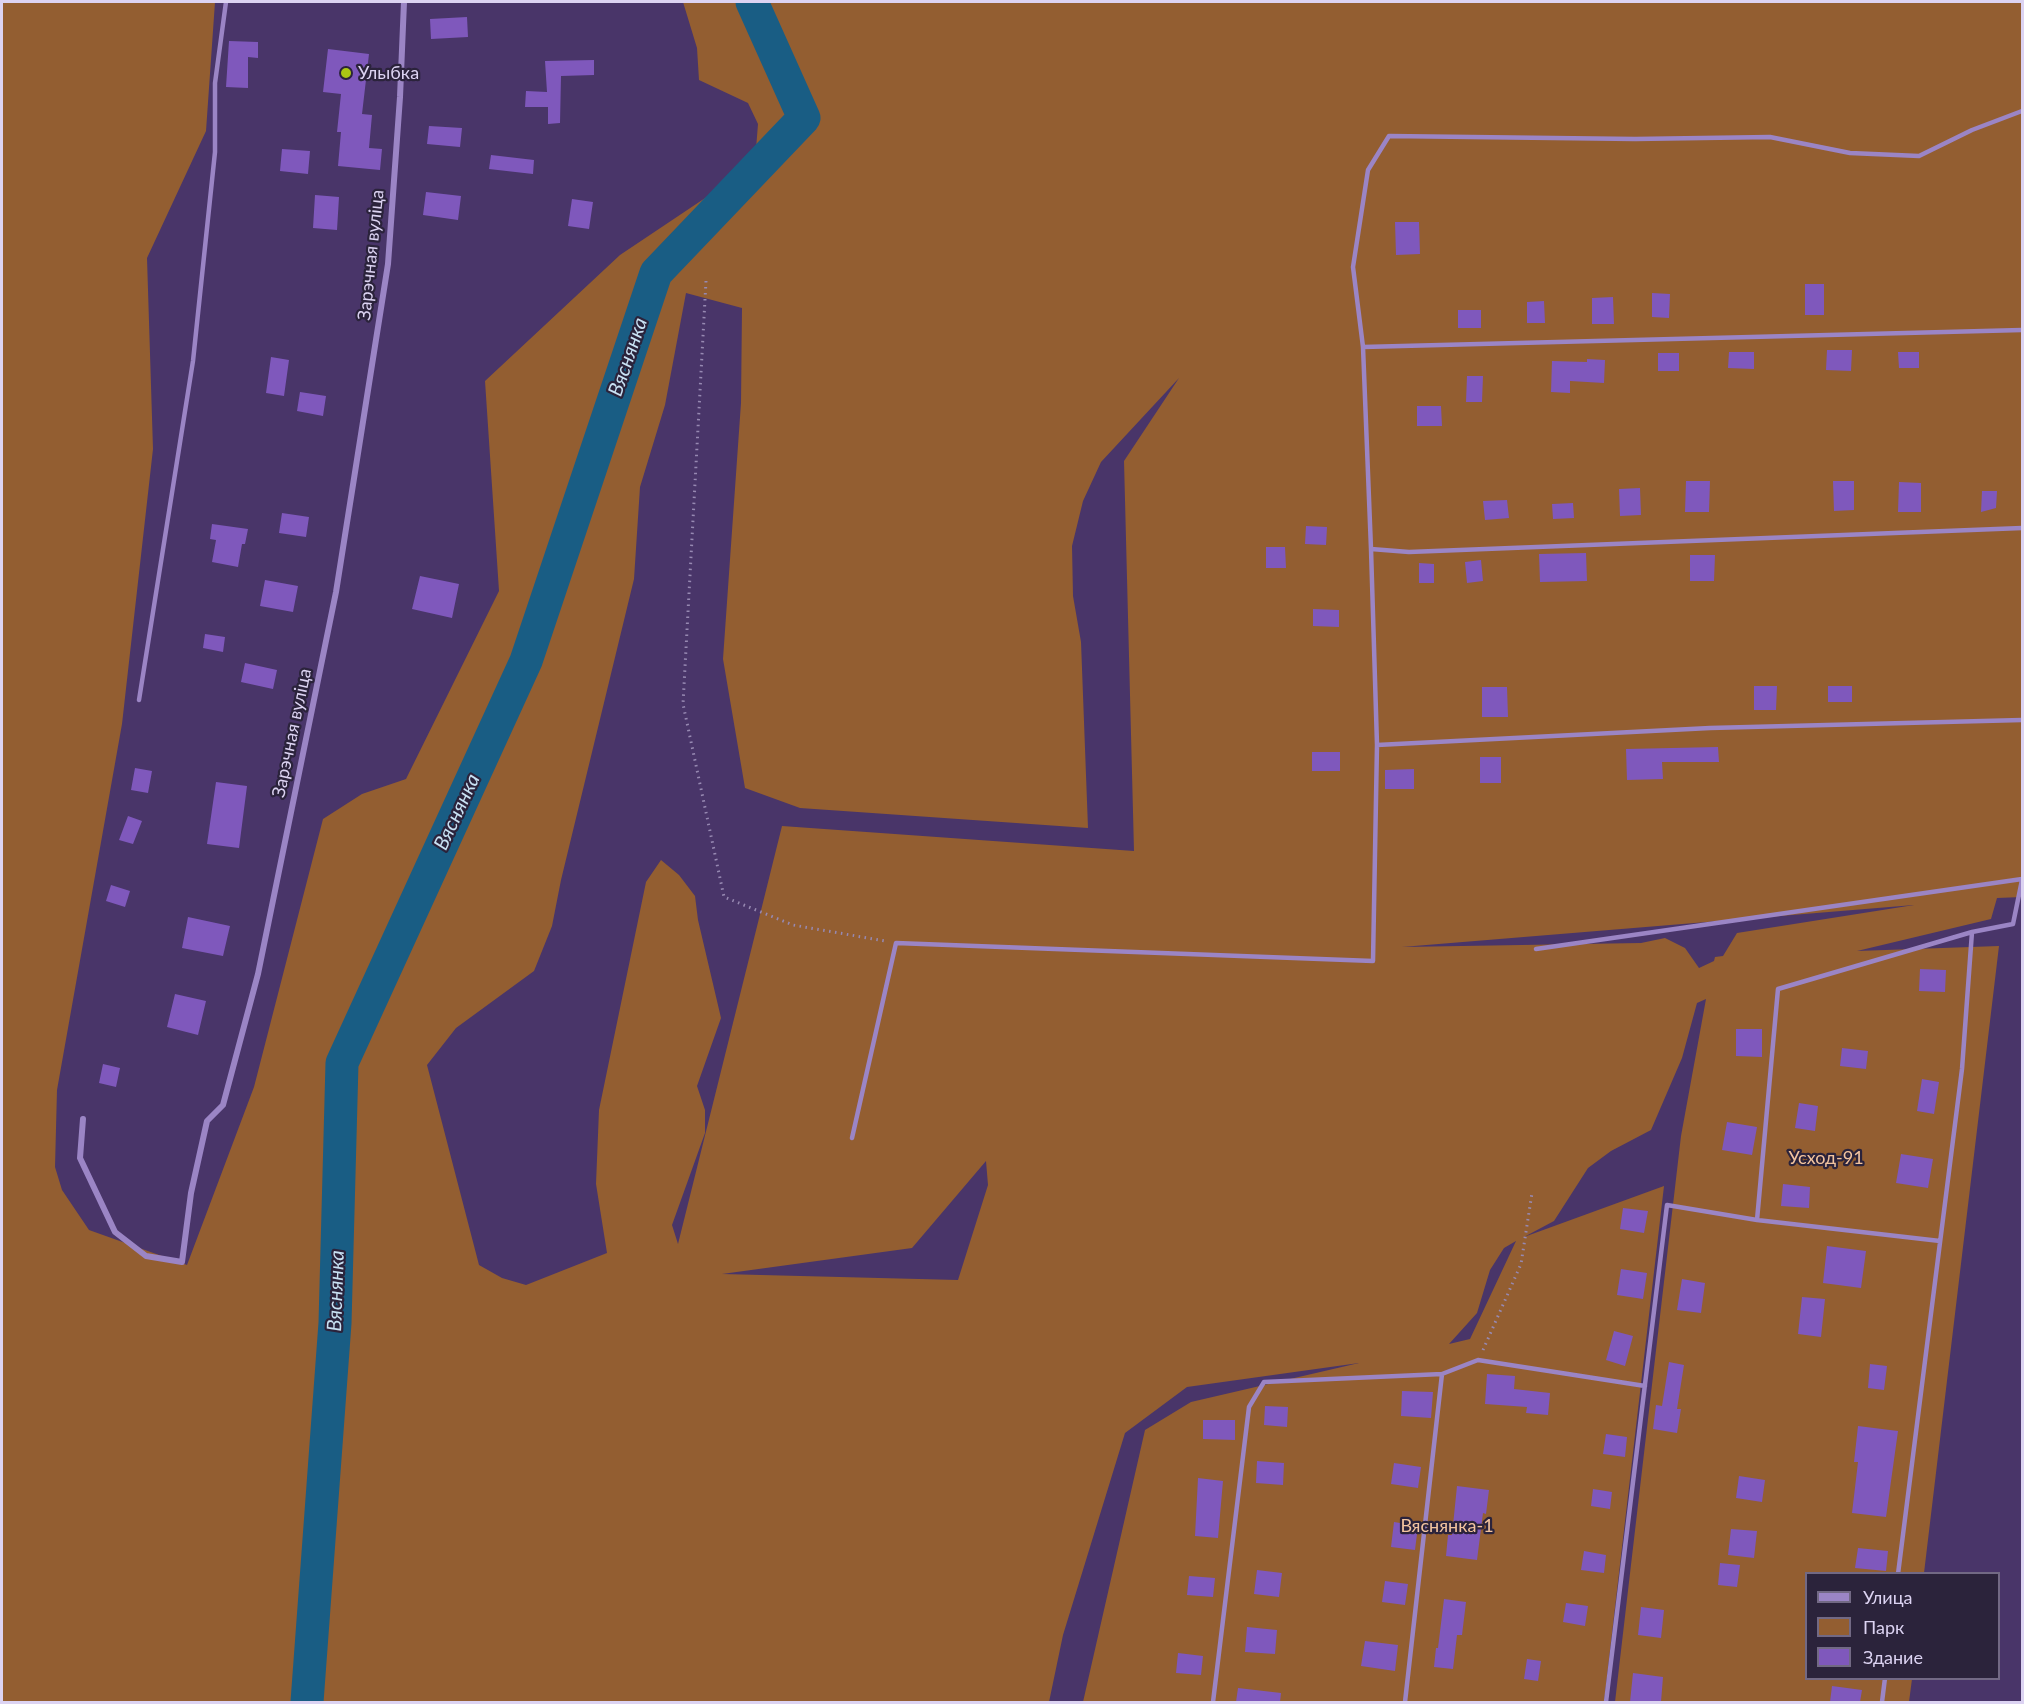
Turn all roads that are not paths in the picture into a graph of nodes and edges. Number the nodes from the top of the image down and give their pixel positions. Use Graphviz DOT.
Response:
graph roads {
  1 [pos="226,2"];
  2 [pos="404,2"];
  3 [pos="2022,111"];
  4 [pos="2022,330"];
  5 [pos="1363,347"];
  6 [pos="2022,528"];
  7 [pos="1371,549"];
  8 [pos="139,700"];
  9 [pos="2022,720"];
  10 [pos="1377,745"];
  11 [pos="2022,880"];
  12 [pos="1972,932"];
  13 [pos="1536,949"];
  14 [pos="83,1119"];
  15 [pos="852,1138"];
  16 [pos="1757,1220"];
  17 [pos="1940,1240"];
  18 [pos="1442,1374"];
  19 [pos="1645,1386"];
  20 [pos="1898,1572"];
  21 [pos="1885,1680"];
  22 [pos="1213,1702"];
  23 [pos="1405,1702"];
  24 [pos="1606,1702"];
  25 [pos="1882,1702"];
  1 -- 8 [label="lane"];
  2 -- 14 [label="street, Зарэчная вуліца"];
  3 -- 5 [label="lane"];
  4 -- 5 [label="lane"];
  5 -- 7 [label="lane"];
  6 -- 7 [label="lane"];
  7 -- 10 [label="lane"];
  9 -- 10 [label="lane"];
  10 -- 15 [label="lane"];
  11 -- 12 [label="lane"];
  11 -- 13 [label="lane"];
  12 -- 16 [label="lane"];
  12 -- 17 [label="lane"];
  16 -- 17 [label="lane"];
  16 -- 19 [label="lane"];
  17 -- 20 [label="lane"];
  18 -- 19 [label="lane"];
  18 -- 22 [label="lane"];
  18 -- 23 [label="lane"];
  19 -- 24 [label="lane"];
  21 -- 25 [label="lane"];
}
